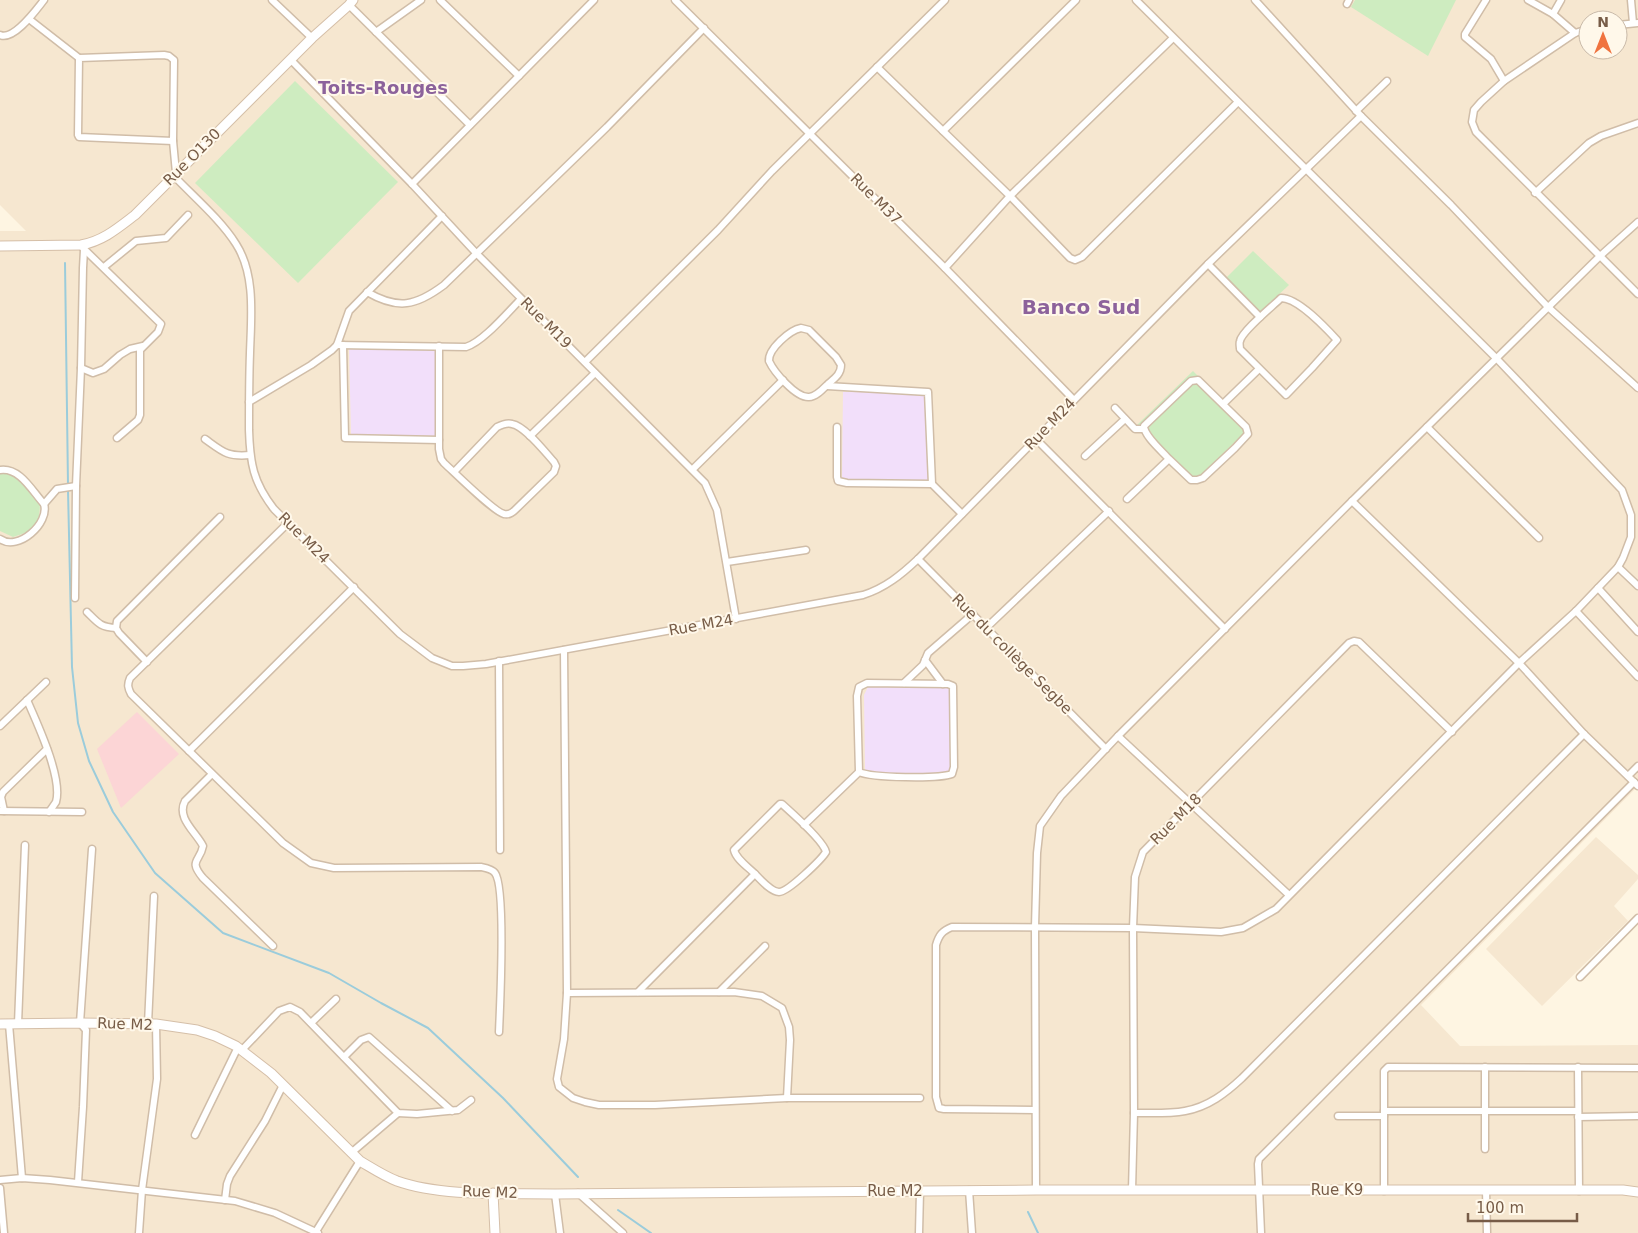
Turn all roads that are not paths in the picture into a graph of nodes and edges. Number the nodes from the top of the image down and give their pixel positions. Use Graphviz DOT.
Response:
graph roads {
  1 [pos="44,0"];
  2 [pos="272,0"];
  3 [pos="421,0"];
  4 [pos="440,0"];
  5 [pos="594,0"];
  6 [pos="676,0"];
  7 [pos="944,0"];
  8 [pos="1076,0"];
  9 [pos="1136,0"];
  10 [pos="1255,0"];
  11 [pos="1486,0"];
  12 [pos="1528,0"];
  13 [pos="1561,0"];
  14 [pos="1631,0"];
  15 [pos="351,3"];
  16 [pos="1553,14"];
  17 [pos="29,19"];
  18 [pos="1635,23"];
  19 [pos="704,28"];
  20 [pos="376,32"];
  21 [pos="1578,32"];
  22 [pos="1575,33"];
  23 [pos="0,35"];
  24 [pos="312,38"];
  25 [pos="1173,38"];
  26 [pos="79,58"];
  27 [pos="291,60"];
  28 [pos="877,66"];
  29 [pos="519,76"];
  30 [pos="1387,81"];
  31 [pos="1504,81"];
  32 [pos="1238,102"];
  33 [pos="1358,113"];
  34 [pos="1638,123"];
  35 [pos="470,125"];
  36 [pos="943,131"];
  37 [pos="810,133"];
  38 [pos="173,141"];
  39 [pos="1305,169"];
  40 [pos="175,175"];
  41 [pos="412,184"];
  42 [pos="1535,193"];
  43 [pos="1010,196"];
  44 [pos="188,215"];
  45 [pos="442,216"];
  46 [pos="1638,222"];
  47 [pos="0,246"];
  48 [pos="83,247"];
  49 [pos="477,254"];
  50 [pos="1600,256"];
  51 [pos="1208,264"];
  52 [pos="104,267"];
  53 [pos="945,268"];
  54 [pos="367,292"];
  55 [pos="1638,294"];
  56 [pos="521,299"];
  57 [pos="1548,307"];
  58 [pos="1260,317"];
  59 [pos="340,345"];
  60 [pos="143,346"];
  61 [pos="439,346"];
  62 [pos="1497,359"];
  63 [pos="585,362"];
  64 [pos="81,368"];
  65 [pos="1259,369"];
  66 [pos="595,373"];
  67 [pos="783,380"];
  68 [pos="827,386"];
  69 [pos="1638,388"];
  70 [pos="1074,400"];
  71 [pos="249,402"];
  72 [pos="1223,404"];
  73 [pos="1114,408"];
  74 [pos="1125,419"];
  75 [pos="1427,427"];
  76 [pos="837,428"];
  77 [pos="1144,429"];
  78 [pos="530,436"];
  79 [pos="117,438"];
  80 [pos="205,439"];
  81 [pos="1036,439"];
  82 [pos="439,440"];
  83 [pos="250,455"];
  84 [pos="1085,456"];
  85 [pos="1169,458"];
  86 [pos="693,469"];
  87 [pos="0,470"];
  88 [pos="454,472"];
  89 [pos="932,484"];
  90 [pos="71,486"];
  91 [pos="1127,499"];
  92 [pos="1352,501"];
  93 [pos="44,504"];
  94 [pos="1108,511"];
  95 [pos="962,514"];
  96 [pos="220,517"];
  97 [pos="288,523"];
  98 [pos="1539,538"];
  99 [pos="0,539"];
  100 [pos="806,550"];
  101 [pos="918,559"];
  102 [pos="726,562"];
  103 [pos="1618,567"];
  104 [pos="1638,586"];
  105 [pos="354,587"];
  106 [pos="1598,588"];
  107 [pos="75,598"];
  108 [pos="1576,611"];
  109 [pos="87,612"];
  110 [pos="973,614"];
  111 [pos="736,619"];
  112 [pos="116,628"];
  113 [pos="986,628"];
  114 [pos="1225,629"];
  115 [pos="1638,632"];
  116 [pos="564,650"];
  117 [pos="925,660"];
  118 [pos="500,661"];
  119 [pos="147,662"];
  120 [pos="1519,663"];
  121 [pos="1638,677"];
  122 [pos="46,682"];
  123 [pos="904,683"];
  124 [pos="943,684"];
  125 [pos="27,700"];
  126 [pos="0,726"];
  127 [pos="1452,732"];
  128 [pos="1584,734"];
  129 [pos="1118,736"];
  130 [pos="47,749"];
  131 [pos="1106,749"];
  132 [pos="189,751"];
  133 [pos="1638,766"];
  134 [pos="859,772"];
  135 [pos="212,774"];
  136 [pos="1628,776"];
  137 [pos="1636,784"];
  138 [pos="1191,803"];
  139 [pos="2,811"];
  140 [pos="50,812"];
  141 [pos="82,812"];
  142 [pos="804,825"];
  143 [pos="25,845"];
  144 [pos="92,849"];
  145 [pos="500,850"];
  146 [pos="755,874"];
  147 [pos="1289,895"];
  148 [pos="154,896"];
  149 [pos="1638,918"];
  150 [pos="1035,927"];
  151 [pos="1133,928"];
  152 [pos="272,946"];
  153 [pos="765,946"];
  154 [pos="1580,976"];
  155 [pos="638,992"];
  156 [pos="719,992"];
  157 [pos="567,993"];
  158 [pos="336,999"];
  159 [pos="80,1022"];
  160 [pos="311,1023"];
  161 [pos="9,1024"];
  162 [pos="152,1024"];
  163 [pos="499,1032"];
  164 [pos="240,1049"];
  165 [pos="344,1058"];
  166 [pos="1484,1067"];
  167 [pos="1578,1067"];
  168 [pos="1638,1068"];
  169 [pos="283,1085"];
  170 [pos="787,1098"];
  171 [pos="920,1098"];
  172 [pos="471,1100"];
  173 [pos="1035,1110"];
  174 [pos="452,1111"];
  175 [pos="1486,1111"];
  176 [pos="398,1113"];
  177 [pos="1384,1113"];
  178 [pos="1134,1114"];
  179 [pos="1578,1114"];
  180 [pos="1338,1116"];
  181 [pos="1638,1116"];
  182 [pos="195,1135"];
  183 [pos="1485,1149"];
  184 [pos="351,1153"];
  185 [pos="360,1160"];
  186 [pos="22,1178"];
  187 [pos="0,1180"];
  188 [pos="78,1182"];
  189 [pos="0,1188"];
  190 [pos="142,1190"];
  191 [pos="969,1190"];
  192 [pos="1036,1190"];
  193 [pos="1132,1190"];
  194 [pos="1260,1190"];
  195 [pos="1384,1190"];
  196 [pos="1486,1190"];
  197 [pos="920,1191"];
  198 [pos="1579,1191"];
  199 [pos="1638,1192"];
  200 [pos="493,1193"];
  201 [pos="578,1193"];
  202 [pos="555,1194"];
  203 [pos="225,1200"];
  204 [pos="4,1233"];
  205 [pos="139,1233"];
  206 [pos="316,1233"];
  207 [pos="495,1233"];
  208 [pos="560,1233"];
  209 [pos="623,1233"];
  210 [pos="919,1233"];
  211 [pos="972,1233"];
  212 [pos="1261,1233"];
  213 [pos="1487,1233"];
  1 -- 17 [label="street"];
  2 -- 24 [label="street"];
  3 -- 20 [label="street"];
  4 -- 29 [label="street"];
  5 -- 29 [label="street"];
  6 -- 19 [label="street, Rue M37"];
  7 -- 28 [label="street"];
  8 -- 36 [label="street"];
  9 -- 25 [label="street"];
  10 -- 33 [label="street"];
  11 -- 31 [label="street"];
  12 -- 16 [label="street"];
  13 -- 16 [label="street"];
  14 -- 18 [label="street"];
  15 -- 20 [label="street"];
  15 -- 24 [label="street, Rue O130"];
  16 -- 22 [label="street"];
  17 -- 23 [label="street"];
  17 -- 26 [label="street"];
  19 -- 37 [label="street, Rue M37"];
  19 -- 49 [label="street"];
  20 -- 35 [label="street"];
  21 -- 22 [label="street"];
  22 -- 31 [label="street"];
  24 -- 27 [label="street, Rue O130"];
  25 -- 32 [label="street"];
  25 -- 43 [label="street"];
  26 -- 38 [label="street"];
  26 -- 38 [label="street"];
  27 -- 40 [label="street, Rue O130"];
  27 -- 41 [label="street, Rue M19"];
  28 -- 36 [label="street"];
  28 -- 37 [label="street"];
  29 -- 35 [label="street"];
  30 -- 33 [label="street, Rue M24"];
  31 -- 42 [label="street"];
  32 -- 39 [label="street"];
  32 -- 43 [label="street"];
  33 -- 39 [label="street, Rue M24"];
  33 -- 57 [label="street"];
  34 -- 42 [label="street"];
  35 -- 41 [label="street"];
  36 -- 43 [label="street"];
  37 -- 53 [label="street, Rue M37"];
  37 -- 63 [label="street"];
  38 -- 40 [label="street"];
  39 -- 51 [label="street, Rue M24"];
  39 -- 62 [label="street"];
  40 -- 48 [label="street, Rue O130"];
  40 -- 71 [label="street, Rue M24"];
  41 -- 45 [label="street, Rue M19"];
  42 -- 50 [label="street"];
  43 -- 53 [label="street"];
  44 -- 52 [label="street"];
  45 -- 49 [label="street, Rue M19"];
  45 -- 54 [label="street"];
  46 -- 50 [label="street"];
  47 -- 48 [label="street, Rue O130"];
  48 -- 52 [label="street"];
  48 -- 64 [label="street"];
  49 -- 54 [label="street"];
  49 -- 56 [label="street, Rue M19"];
  50 -- 55 [label="street"];
  50 -- 57 [label="street"];
  51 -- 58 [label="street"];
  51 -- 70 [label="street, Rue M24"];
  52 -- 60 [label="street"];
  53 -- 70 [label="street, Rue M37"];
  54 -- 59 [label="street"];
  56 -- 61 [label="street"];
  56 -- 63 [label="street, Rue M19"];
  57 -- 62 [label="street"];
  57 -- 69 [label="street"];
  58 -- 65 [label="street"];
  58 -- 65 [label="street"];
  59 -- 61 [label="street"];
  59 -- 71 [label="street"];
  59 -- 82 [label="street"];
  60 -- 64 [label="street"];
  60 -- 79 [label="street"];
  61 -- 82 [label="street"];
  62 -- 75 [label="street"];
  62 -- 103 [label="street"];
  63 -- 66 [label="street, Rue M19"];
  64 -- 90 [label="street"];
  65 -- 72 [label="street"];
  66 -- 78 [label="street"];
  66 -- 86 [label="street, Rue M19"];
  67 -- 68 [label="street"];
  67 -- 68 [label="street"];
  67 -- 86 [label="street"];
  68 -- 89 [label="street"];
  70 -- 81 [label="street, Rue M24"];
  71 -- 83 [label="street, Rue M24"];
  72 -- 77 [label="street"];
  72 -- 85 [label="street"];
  73 -- 74 [label="street"];
  74 -- 77 [label="street"];
  74 -- 84 [label="street"];
  75 -- 92 [label="street"];
  75 -- 98 [label="street"];
  76 -- 89 [label="street"];
  77 -- 85 [label="street"];
  78 -- 88 [label="street"];
  78 -- 88 [label="street"];
  80 -- 83 [label="street"];
  81 -- 94 [label="street"];
  81 -- 95 [label="street, Rue M24"];
  82 -- 88 [label="street"];
  83 -- 97 [label="street, Rue M24"];
  85 -- 91 [label="street"];
  86 -- 102 [label="street, Rue M19"];
  87 -- 93 [label="street"];
  89 -- 95 [label="street"];
  90 -- 93 [label="street"];
  90 -- 107 [label="street"];
  92 -- 114 [label="street"];
  92 -- 120 [label="street"];
  93 -- 99 [label="street"];
  94 -- 113 [label="street"];
  94 -- 114 [label="street"];
  95 -- 101 [label="street, Rue M24"];
  96 -- 112 [label="street"];
  97 -- 105 [label="street, Rue M24"];
  97 -- 119 [label="street"];
  100 -- 102 [label="street"];
  101 -- 110 [label="street, Rue du collège Segbe"];
  101 -- 111 [label="street, Rue M24"];
  102 -- 111 [label="street, Rue M19"];
  103 -- 104 [label="street"];
  103 -- 106 [label="street"];
  105 -- 118 [label="street, Rue M24"];
  105 -- 132 [label="street"];
  106 -- 108 [label="street"];
  106 -- 115 [label="street"];
  108 -- 120 [label="street"];
  108 -- 121 [label="street"];
  109 -- 112 [label="street"];
  110 -- 113 [label="street, Rue du collège Segbe"];
  110 -- 117 [label="street"];
  111 -- 116 [label="street, Rue M24"];
  112 -- 119 [label="street"];
  113 -- 131 [label="street, Rue du collège Segbe"];
  114 -- 129 [label="street"];
  116 -- 118 [label="street, Rue M24"];
  116 -- 157 [label="street"];
  117 -- 123 [label="street"];
  117 -- 124 [label="street"];
  118 -- 145 [label="street"];
  119 -- 132 [label="street"];
  120 -- 127 [label="street"];
  120 -- 128 [label="street"];
  122 -- 125 [label="street"];
  123 -- 124 [label="street"];
  123 -- 134 [label="street"];
  124 -- 134 [label="street"];
  125 -- 126 [label="street"];
  125 -- 130 [label="street"];
  127 -- 138 [label="street, Rue M18"];
  127 -- 147 [label="street"];
  128 -- 136 [label="street"];
  128 -- 178 [label="street"];
  129 -- 131 [label="street"];
  129 -- 138 [label="street"];
  130 -- 139 [label="street"];
  130 -- 140 [label="street"];
  131 -- 150 [label="street"];
  132 -- 135 [label="street"];
  133 -- 136 [label="street"];
  134 -- 142 [label="street"];
  135 -- 152 [label="street"];
  135 -- 163 [label="street"];
  136 -- 137 [label="street"];
  137 -- 194 [label="street"];
  138 -- 147 [label="street"];
  138 -- 151 [label="street, Rue M18"];
  139 -- 140 [label="street"];
  140 -- 141 [label="street"];
  142 -- 146 [label="street"];
  142 -- 146 [label="street"];
  143 -- 161 [label="street"];
  144 -- 159 [label="street"];
  146 -- 155 [label="street"];
  147 -- 151 [label="street"];
  148 -- 162 [label="street"];
  149 -- 154 [label="street"];
  150 -- 151 [label="street"];
  150 -- 173 [label="street"];
  150 -- 173 [label="street"];
  151 -- 178 [label="street, Rue M18"];
  153 -- 156 [label="street"];
  155 -- 156 [label="street"];
  155 -- 157 [label="street"];
  156 -- 170 [label="street"];
  157 -- 170 [label="street"];
  158 -- 160 [label="street"];
  159 -- 161 [label="street, Rue M2"];
  159 -- 162 [label="street, Rue M2"];
  159 -- 188 [label="street"];
  160 -- 164 [label="street"];
  160 -- 165 [label="street"];
  161 -- 186 [label="street"];
  162 -- 164 [label="street, Rue M2"];
  162 -- 190 [label="street"];
  164 -- 169 [label="street, Rue M2"];
  164 -- 182 [label="street"];
  165 -- 174 [label="street"];
  165 -- 176 [label="street"];
  166 -- 167 [label="street"];
  166 -- 175 [label="street"];
  166 -- 177 [label="street"];
  167 -- 168 [label="street"];
  167 -- 179 [label="street"];
  169 -- 184 [label="street, Rue M2"];
  169 -- 203 [label="street"];
  170 -- 171 [label="street"];
  172 -- 174 [label="street"];
  173 -- 192 [label="street"];
  174 -- 176 [label="street"];
  175 -- 177 [label="street"];
  175 -- 179 [label="street"];
  175 -- 183 [label="street"];
  176 -- 184 [label="street"];
  177 -- 180 [label="street"];
  177 -- 195 [label="street"];
  178 -- 193 [label="street, Rue M18"];
  179 -- 181 [label="street"];
  179 -- 198 [label="street"];
  184 -- 185 [label="street, Rue M2"];
  185 -- 200 [label="street, Rue M2"];
  185 -- 206 [label="street"];
  186 -- 187 [label="street"];
  186 -- 188 [label="street"];
  188 -- 190 [label="street"];
  189 -- 204 [label="street"];
  190 -- 203 [label="street"];
  190 -- 205 [label="street"];
  191 -- 192 [label="street, Rue M2"];
  191 -- 197 [label="street, Rue M2"];
  191 -- 211 [label="street"];
  192 -- 193 [label="street, Rue K9"];
  193 -- 194 [label="street, Rue K9"];
  194 -- 195 [label="street, Rue K9"];
  194 -- 212 [label="street"];
  195 -- 196 [label="street, Rue K9"];
  196 -- 198 [label="street, Rue K9"];
  196 -- 213 [label="street"];
  197 -- 201 [label="street, Rue M2"];
  197 -- 210 [label="street"];
  198 -- 199 [label="street, Rue K9"];
  200 -- 202 [label="street, Rue M2"];
  200 -- 207 [label="street"];
  201 -- 202 [label="street, Rue M2"];
  201 -- 209 [label="street"];
  202 -- 208 [label="street"];
  203 -- 206 [label="street"];
}
